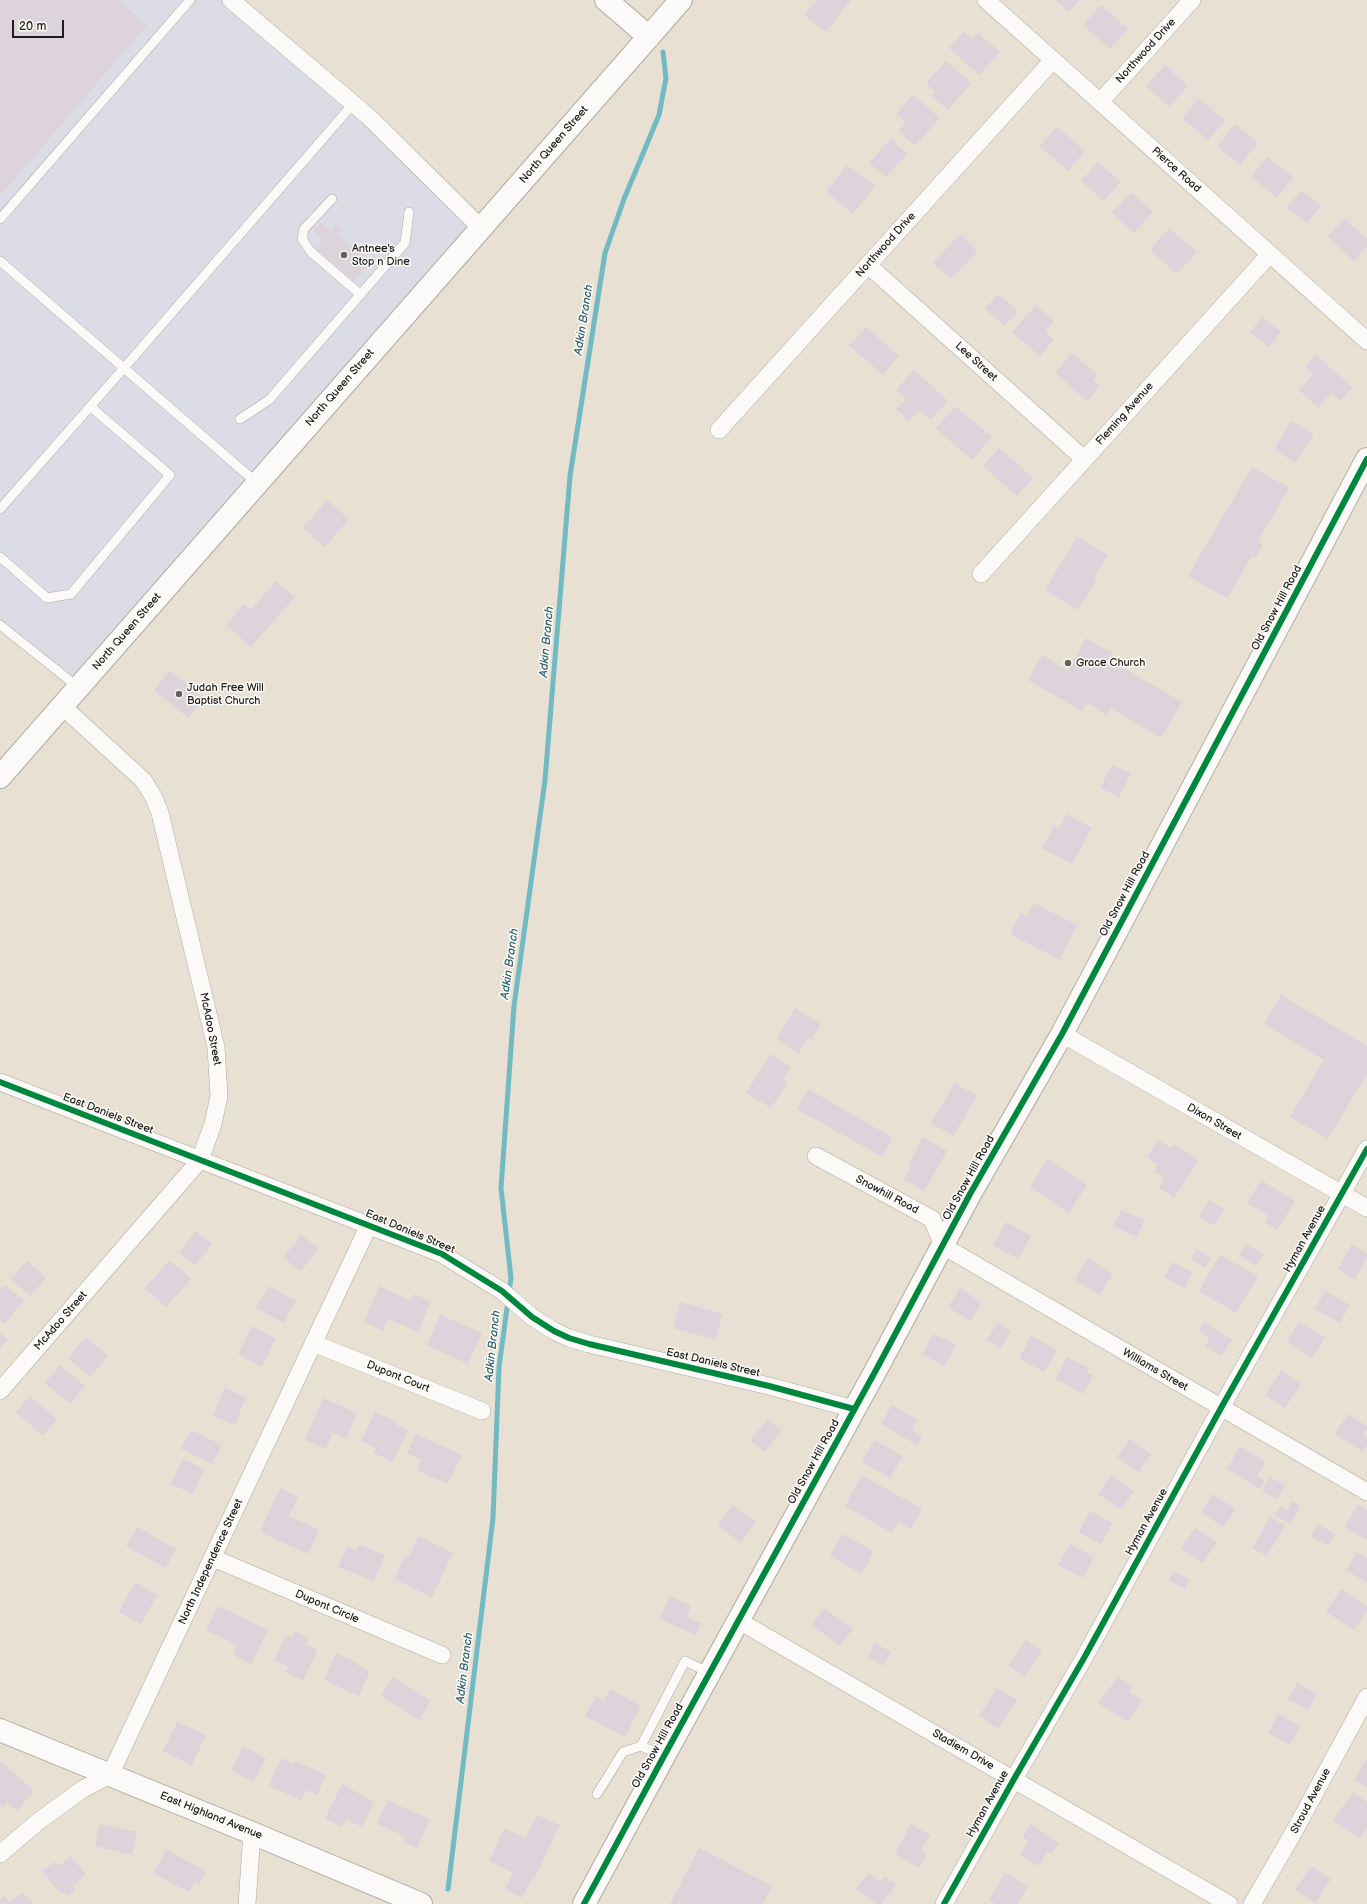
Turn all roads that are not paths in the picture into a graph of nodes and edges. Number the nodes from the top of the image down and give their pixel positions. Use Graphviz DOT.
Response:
graph roads {
  1 [pos="190,0"];
  2 [pos="231,0"];
  3 [pos="606,0"];
  4 [pos="682,0"];
  5 [pos="986,0"];
  6 [pos="1192,0"];
  7 [pos="649,37"];
  8 [pos="1053,60"];
  9 [pos="1100,102"];
  10 [pos="353,104"];
  11 [pos="332,198"];
  12 [pos="409,212"];
  13 [pos="0,219"];
  14 [pos="481,228"];
  15 [pos="1270,254"];
  16 [pos="0,261"];
  17 [pos="868,265"];
  18 [pos="360,294"];
  19 [pos="1367,341"];
  20 [pos="124,368"];
  21 [pos="90,406"];
  22 [pos="240,419"];
  23 [pos="719,430"];
  24 [pos="1084,459"];
  25 [pos="1367,459"];
  26 [pos="257,483"];
  27 [pos="0,509"];
  28 [pos="0,557"];
  29 [pos="981,574"];
  30 [pos="0,625"];
  31 [pos="78,687"];
  32 [pos="62,706"];
  33 [pos="0,777"];
  34 [pos="1062,1034"];
  35 [pos="0,1082"];
  36 [pos="1367,1149"];
  37 [pos="816,1156"];
  38 [pos="200,1160"];
  39 [pos="1342,1194"];
  40 [pos="1367,1208"];
  41 [pos="369,1225"];
  42 [pos="943,1246"];
  43 [pos="313,1343"];
  44 [pos="0,1391"];
  45 [pos="1221,1408"];
  46 [pos="854,1409"];
  47 [pos="482,1411"];
  48 [pos="1367,1492"];
  49 [pos="213,1558"];
  50 [pos="739,1621"];
  51 [pos="442,1655"];
  52 [pos="710,1673"];
  53 [pos="1367,1697"];
  54 [pos="0,1730"];
  55 [pos="641,1746"];
  56 [pos="664,1756"];
  57 [pos="110,1775"];
  58 [pos="1014,1779"];
  59 [pos="597,1794"];
  60 [pos="252,1833"];
  61 [pos="0,1854"];
  62 [pos="247,1904"];
  63 [pos="421,1904"];
  64 [pos="584,1904"];
  65 [pos="944,1904"];
  66 [pos="1229,1904"];
  67 [pos="1252,1904"];
  1 -- 13 [label="lane"];
  2 -- 10 [label="street"];
  3 -- 7 [label="street"];
  4 -- 7 [label="street, North Queen Street"];
  5 -- 8 [label="street, Pierce Road"];
  6 -- 9 [label="street, Northwood Drive"];
  7 -- 14 [label="street, North Queen Street"];
  8 -- 9 [label="street, Pierce Road"];
  8 -- 17 [label="street, Northwood Drive"];
  9 -- 15 [label="street, Pierce Road"];
  10 -- 14 [label="street"];
  10 -- 20 [label="lane"];
  11 -- 18 [label="lane"];
  12 -- 18 [label="lane"];
  14 -- 26 [label="street, North Queen Street"];
  15 -- 19 [label="street, Pierce Road"];
  15 -- 24 [label="street, Fleming Avenue"];
  16 -- 20 [label="lane"];
  17 -- 23 [label="street, Northwood Drive"];
  17 -- 24 [label="street, Lee Street"];
  18 -- 22 [label="lane"];
  20 -- 21 [label="lane"];
  20 -- 26 [label="lane"];
  21 -- 27 [label="lane"];
  21 -- 28 [label="lane"];
  24 -- 29 [label="street, Fleming Avenue"];
  25 -- 34 [label="street, Old Snow Hill Road"];
  26 -- 31 [label="street, North Queen Street"];
  30 -- 31 [label="lane"];
  31 -- 32 [label="street, North Queen Street"];
  32 -- 33 [label="street, North Queen Street"];
  32 -- 38 [label="street, McAdoo Street"];
  34 -- 39 [label="street, Dixon Street"];
  34 -- 42 [label="street, Old Snow Hill Road"];
  35 -- 38 [label="street, East Daniels Street"];
  36 -- 39 [label="street, Hyman Avenue"];
  37 -- 42 [label="street, Snowhill Road"];
  38 -- 41 [label="street, East Daniels Street"];
  38 -- 44 [label="street, McAdoo Street"];
  39 -- 40 [label="street, Dixon Street"];
  39 -- 45 [label="street, Hyman Avenue"];
  41 -- 43 [label="street, North Independence Street"];
  41 -- 46 [label="street, East Daniels Street"];
  42 -- 45 [label="street, Williams Street"];
  42 -- 46 [label="street, Old Snow Hill Road"];
  43 -- 47 [label="street, Dupont Court"];
  43 -- 49 [label="street, North Independence Street"];
  45 -- 48 [label="street, Williams Street"];
  45 -- 58 [label="street, Hyman Avenue"];
  46 -- 50 [label="street, Old Snow Hill Road"];
  49 -- 51 [label="street, Dupont Circle"];
  49 -- 57 [label="street, North Independence Street"];
  50 -- 52 [label="street, Old Snow Hill Road"];
  50 -- 58 [label="street, Stadiem Drive"];
  52 -- 55 [label="lane"];
  52 -- 56 [label="street, Old Snow Hill Road"];
  53 -- 67 [label="street, Stroud Avenue"];
  54 -- 57 [label="street, East Highland Avenue"];
  55 -- 56 [label="lane"];
  55 -- 59 [label="lane"];
  56 -- 64 [label="street, Old Snow Hill Road"];
  57 -- 60 [label="street, East Highland Avenue"];
  57 -- 61 [label="street"];
  58 -- 65 [label="street, Hyman Avenue"];
  58 -- 66 [label="street, Stadiem Drive"];
  60 -- 62 [label="street"];
  60 -- 63 [label="street, East Highland Avenue"];
}
